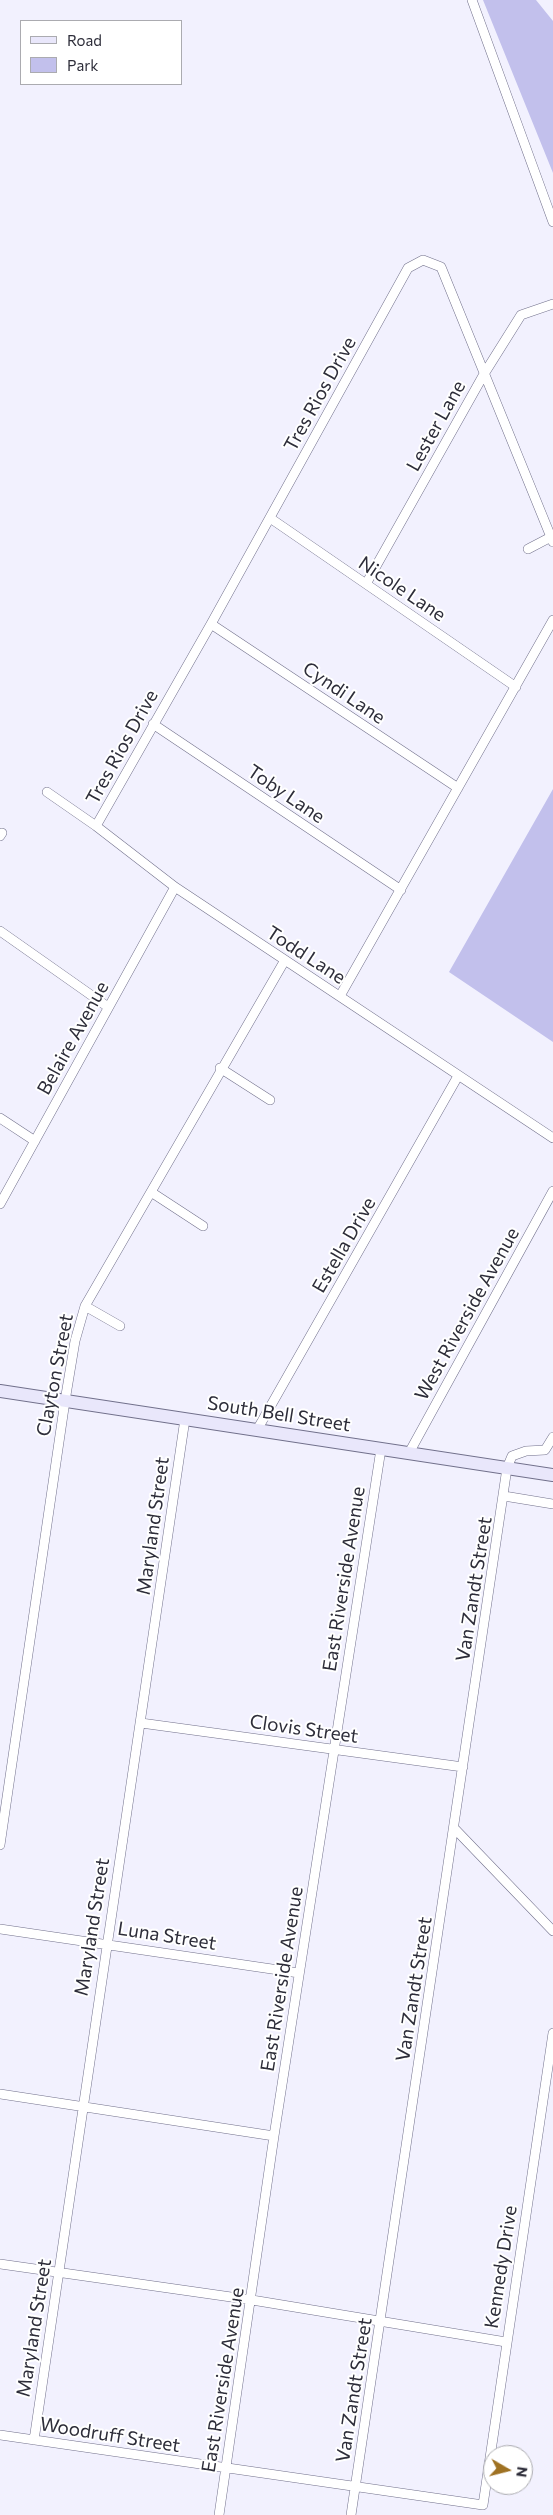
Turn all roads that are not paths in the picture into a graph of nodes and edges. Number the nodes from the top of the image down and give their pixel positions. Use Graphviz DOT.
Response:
graph roads {
  1 [pos="472,0"];
  2 [pos="553,222"];
  3 [pos="553,304"];
  4 [pos="484,374"];
  5 [pos="270,518"];
  6 [pos="552,539"];
  7 [pos="528,549"];
  8 [pos="366,584"];
  9 [pos="553,620"];
  10 [pos="211,624"];
  11 [pos="516,687"];
  12 [pos="152,724"];
  13 [pos="458,788"];
  14 [pos="47,792"];
  15 [pos="96,826"];
  16 [pos="175,887"];
  17 [pos="400,890"];
  18 [pos="0,931"];
  19 [pos="284,960"];
  20 [pos="340,996"];
  21 [pos="108,1007"];
  22 [pos="220,1068"];
  23 [pos="458,1076"];
  24 [pos="270,1100"];
  25 [pos="0,1118"];
  26 [pos="553,1138"];
  27 [pos="35,1141"];
  28 [pos="553,1190"];
  29 [pos="150,1192"];
  30 [pos="0,1204"];
  31 [pos="203,1226"];
  32 [pos="85,1306"];
  33 [pos="120,1326"];
  34 [pos="0,1391"];
  35 [pos="65,1401"];
  36 [pos="185,1419"];
  37 [pos="257,1430"];
  38 [pos="553,1438"];
  39 [pos="381,1449"];
  40 [pos="549,1451"];
  41 [pos="409,1453"];
  42 [pos="507,1468"];
  43 [pos="553,1475"];
  44 [pos="504,1496"];
  45 [pos="553,1504"];
  46 [pos="141,1723"];
  47 [pos="335,1750"];
  48 [pos="463,1767"];
  49 [pos="454,1828"];
  50 [pos="0,1845"];
  51 [pos="0,1928"];
  52 [pos="553,1931"];
  53 [pos="106,1942"];
  54 [pos="299,1973"];
  55 [pos="553,2033"];
  56 [pos="0,2094"];
  57 [pos="82,2106"];
  58 [pos="274,2136"];
  59 [pos="0,2264"];
  60 [pos="59,2272"];
  61 [pos="252,2300"];
  62 [pos="381,2321"];
  63 [pos="506,2342"];
  64 [pos="0,2435"];
  65 [pos="34,2440"];
  66 [pos="226,2469"];
  67 [pos="356,2487"];
  68 [pos="483,2505"];
  69 [pos="219,2515"];
  70 [pos="351,2515"];
  1 -- 2 [label="street"];
  3 -- 4 [label="street, Lester Lane"];
  4 -- 5 [label="street, Tres Rios Drive"];
  4 -- 6 [label="street, Tres Rios Drive"];
  4 -- 8 [label="street, Lester Lane"];
  5 -- 8 [label="street, Nicole Lane"];
  5 -- 10 [label="street, Tres Rios Drive"];
  6 -- 7 [label="street"];
  8 -- 11 [label="street, Nicole Lane"];
  9 -- 11 [label="street"];
  10 -- 12 [label="street, Tres Rios Drive"];
  10 -- 13 [label="street, Cyndi Lane"];
  11 -- 13 [label="street"];
  12 -- 15 [label="street, Tres Rios Drive"];
  12 -- 17 [label="street, Toby Lane"];
  13 -- 17 [label="street"];
  14 -- 15 [label="street, Todd Lane"];
  15 -- 16 [label="street, Todd Lane"];
  16 -- 19 [label="street, Todd Lane"];
  16 -- 21 [label="street, Belaire Avenue"];
  17 -- 20 [label="street"];
  18 -- 21 [label="street"];
  19 -- 20 [label="street, Todd Lane"];
  19 -- 22 [label="street, Clayton Street"];
  20 -- 23 [label="street, Todd Lane"];
  21 -- 27 [label="street, Belaire Avenue"];
  22 -- 24 [label="street"];
  22 -- 29 [label="street, Clayton Street"];
  23 -- 26 [label="street, Todd Lane"];
  23 -- 37 [label="street, Estella Drive"];
  25 -- 27 [label="street"];
  27 -- 30 [label="street, Belaire Avenue"];
  28 -- 41 [label="street, West Riverside Avenue"];
  29 -- 31 [label="street"];
  29 -- 32 [label="street, Clayton Street"];
  32 -- 33 [label="street"];
  32 -- 35 [label="street, Clayton Street"];
  34 -- 35 [label="main road, South Bell Street"];
  35 -- 36 [label="main road, South Bell Street"];
  35 -- 50 [label="street, Clayton Street"];
  36 -- 37 [label="main road, South Bell Street"];
  36 -- 46 [label="street, Maryland Street"];
  37 -- 39 [label="main road, South Bell Street"];
  38 -- 40 [label="street"];
  39 -- 41 [label="main road, South Bell Street"];
  39 -- 47 [label="street, East Riverside Avenue"];
  40 -- 42 [label="street"];
  41 -- 42 [label="main road, South Bell Street"];
  42 -- 43 [label="main road, South Bell Street"];
  42 -- 44 [label="street, Van Zandt Street"];
  44 -- 45 [label="street"];
  44 -- 48 [label="street, Van Zandt Street"];
  46 -- 47 [label="street, Clovis Street"];
  46 -- 53 [label="street, Maryland Street"];
  47 -- 48 [label="street, Clovis Street"];
  47 -- 54 [label="street, East Riverside Avenue"];
  48 -- 49 [label="street, Van Zandt Street"];
  49 -- 52 [label="street"];
  49 -- 62 [label="street, Van Zandt Street"];
  51 -- 53 [label="street, Luna Street"];
  53 -- 54 [label="street, Luna Street"];
  53 -- 57 [label="street, Maryland Street"];
  54 -- 58 [label="street, East Riverside Avenue"];
  55 -- 63 [label="street, Kennedy Drive"];
  56 -- 57 [label="street"];
  57 -- 58 [label="street"];
  57 -- 60 [label="street, Maryland Street"];
  58 -- 61 [label="street, East Riverside Avenue"];
  59 -- 60 [label="street"];
  60 -- 61 [label="street"];
  60 -- 65 [label="street, Maryland Street"];
  61 -- 62 [label="street"];
  61 -- 66 [label="street, East Riverside Avenue"];
  62 -- 63 [label="street"];
  62 -- 67 [label="street, Van Zandt Street"];
  63 -- 68 [label="street, Kennedy Drive"];
  64 -- 65 [label="street, Woodruff Street"];
  65 -- 66 [label="street, Woodruff Street"];
  66 -- 67 [label="street, Woodruff Street"];
  66 -- 69 [label="street, East Riverside Avenue"];
  67 -- 68 [label="street, Woodruff Street"];
  67 -- 70 [label="street, Van Zandt Street"];
}
